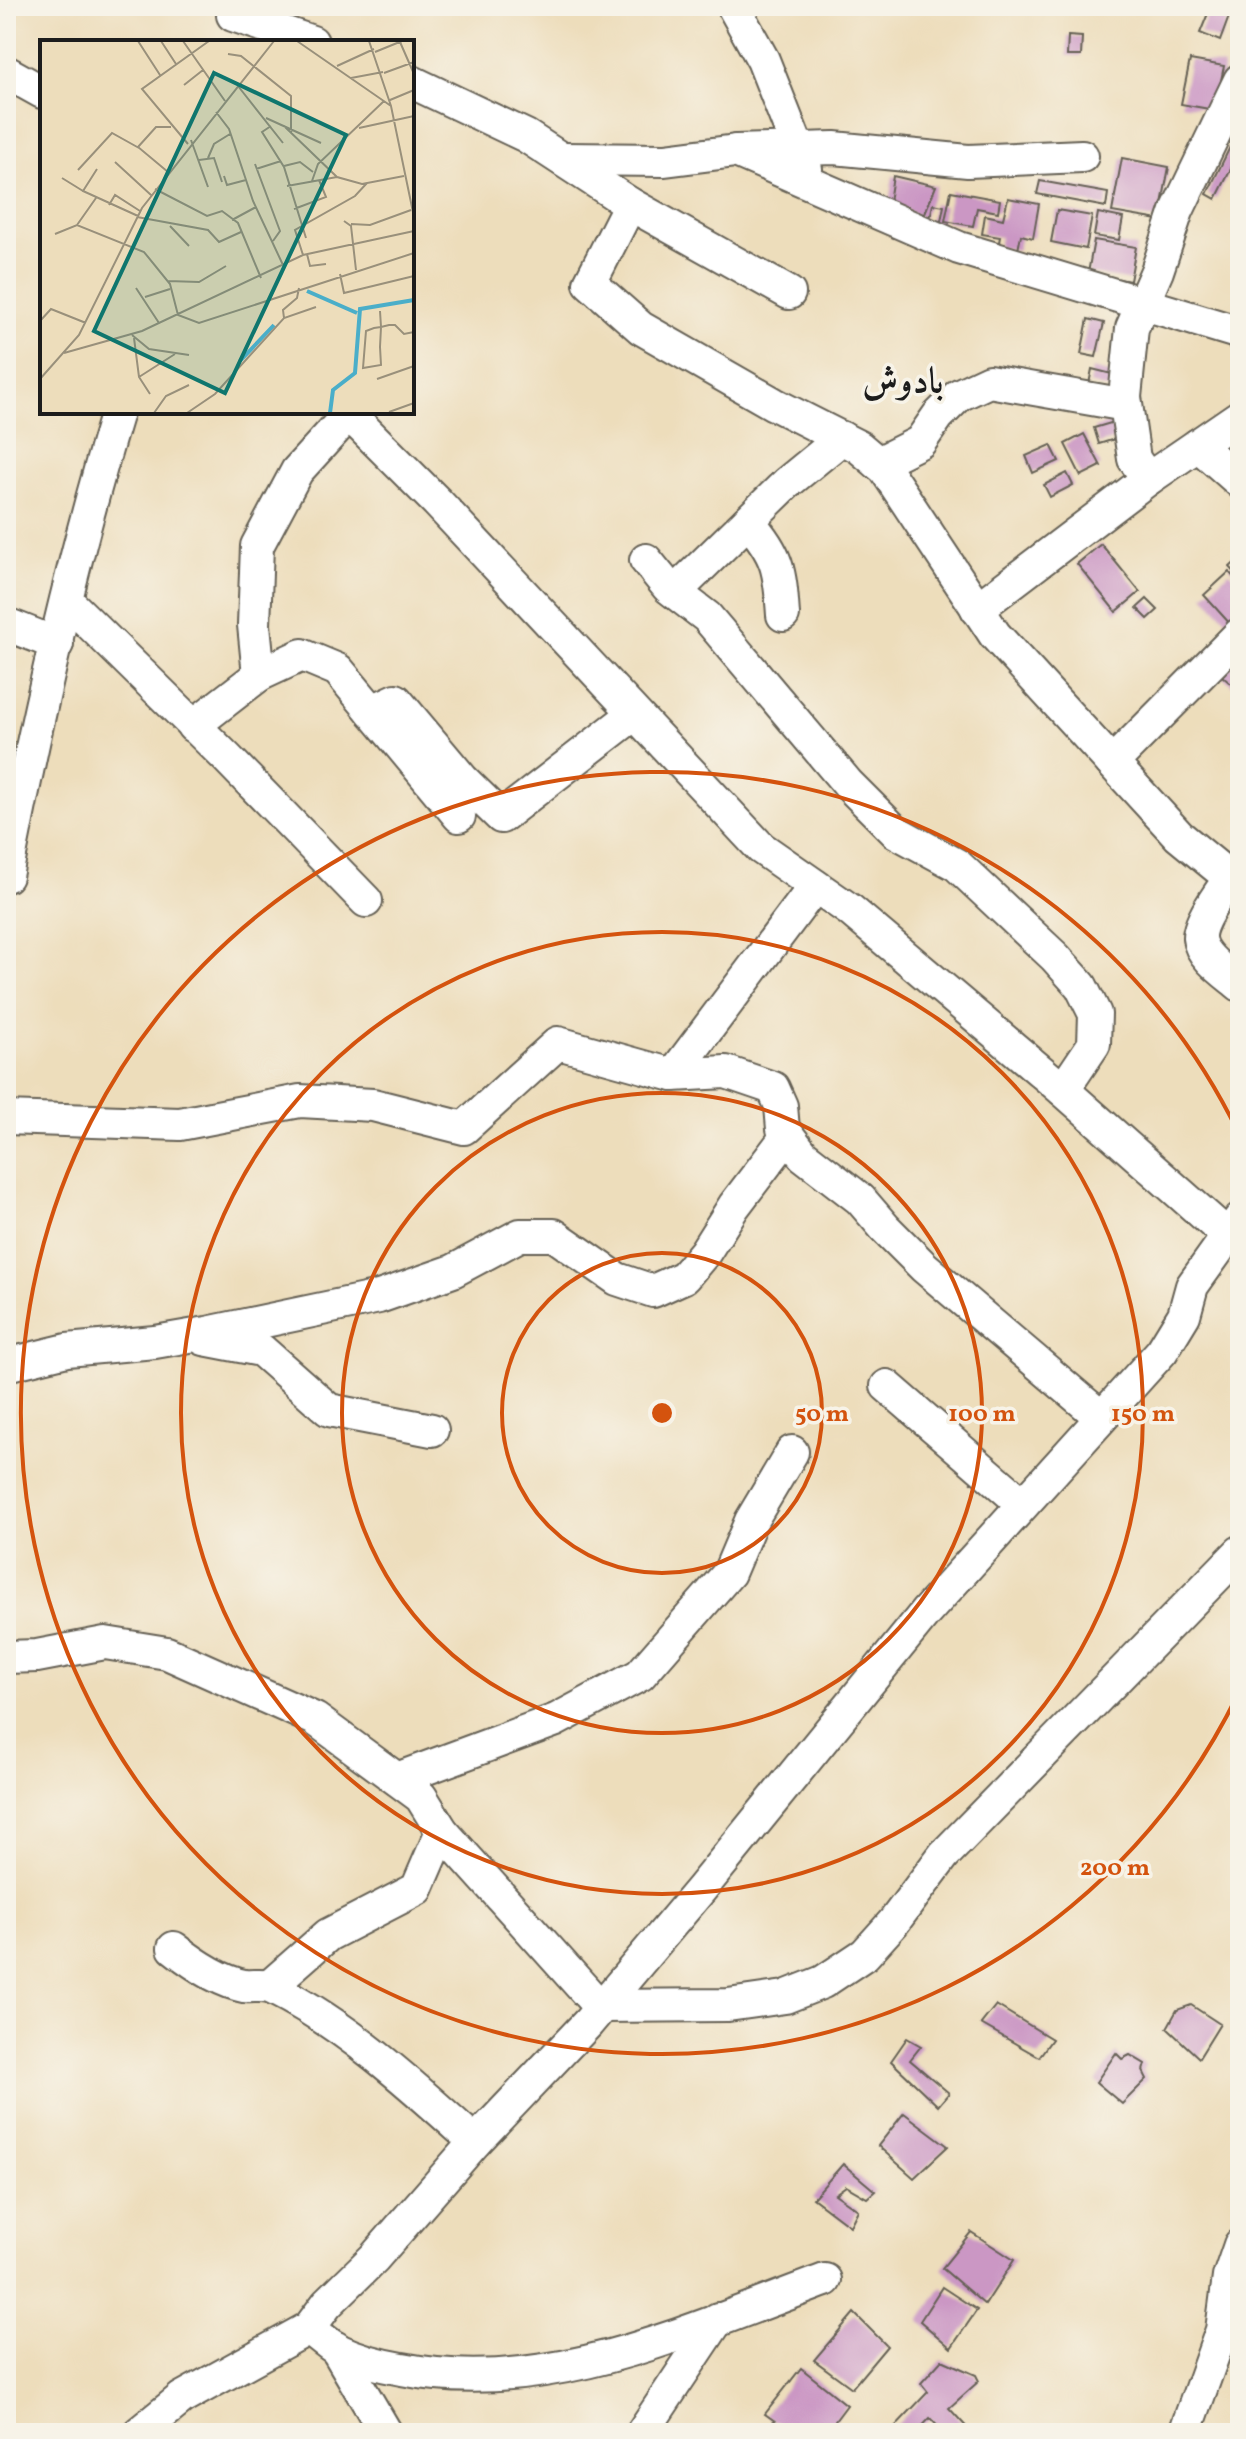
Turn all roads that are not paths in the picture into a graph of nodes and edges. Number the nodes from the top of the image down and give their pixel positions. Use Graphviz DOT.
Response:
graph roads {
  1 [pos="733,6"];
  2 [pos="232,21"];
  3 [pos="304,40"];
  4 [pos="6,72"];
  5 [pos="1240,80"];
  6 [pos="414,83"];
  7 [pos="40,91"];
  8 [pos="799,149"];
  9 [pos="736,151"];
  10 [pos="1082,156"];
  11 [pos="562,159"];
  12 [pos="811,183"];
  13 [pos="630,204"];
  14 [pos="789,293"];
  15 [pos="1143,304"];
  16 [pos="1240,333"];
  17 [pos="1126,405"];
  18 [pos="116,414"];
  19 [pos="347,414"];
  20 [pos="349,414"];
  21 [pos="1240,416"];
  22 [pos="842,438"];
  23 [pos="1198,445"];
  24 [pos="878,463"];
  25 [pos="1148,479"];
  26 [pos="1240,482"];
  27 [pos="748,521"];
  28 [pos="646,560"];
  29 [pos="675,592"];
  30 [pos="67,601"];
  31 [pos="977,609"];
  32 [pos="783,615"];
  33 [pos="6,624"];
  34 [pos="1240,634"];
  35 [pos="57,644"];
  36 [pos="259,675"];
  37 [pos="372,711"];
  38 [pos="634,714"];
  39 [pos="193,726"];
  40 [pos="1112,763"];
  41 [pos="459,816"];
  42 [pos="6,876"];
  43 [pos="1237,877"];
  44 [pos="815,886"];
  45 [pos="366,901"];
  46 [pos="1240,985"];
  47 [pos="673,1075"];
  48 [pos="1063,1090"];
  49 [pos="6,1118"];
  50 [pos="788,1135"];
  51 [pos="1233,1227"];
  52 [pos="189,1336"];
  53 [pos="6,1365"];
  54 [pos="887,1386"];
  55 [pos="1101,1417"];
  56 [pos="432,1430"];
  57 [pos="792,1452"];
  58 [pos="1023,1504"];
  59 [pos="1240,1552"];
  60 [pos="6,1657"];
  61 [pos="397,1779"];
  62 [pos="442,1831"];
  63 [pos="174,1948"];
  64 [pos="270,1986"];
  65 [pos="599,2006"];
  66 [pos="475,2142"];
  67 [pos="1240,2245"];
  68 [pos="825,2280"];
  69 [pos="718,2319"];
  70 [pos="309,2328"];
  71 [pos="336,2348"];
  72 [pos="139,2433"];
  73 [pos="386,2433"];
  74 [pos="642,2433"];
  75 [pos="1185,2433"];
  1 -- 8 [label="street"];
  2 -- 3 [label="street"];
  4 -- 7 [label="street"];
  5 -- 15 [label="street"];
  6 -- 11 [label="street"];
  8 -- 9 [label="street"];
  8 -- 10 [label="street"];
  8 -- 12 [label="street"];
  9 -- 11 [label="street"];
  9 -- 12 [label="street"];
  11 -- 13 [label="street"];
  12 -- 15 [label="street"];
  13 -- 14 [label="street"];
  13 -- 22 [label="street"];
  15 -- 16 [label="street"];
  15 -- 17 [label="street"];
  17 -- 24 [label="street"];
  17 -- 25 [label="street"];
  18 -- 30 [label="street"];
  19 -- 36 [label="street"];
  20 -- 38 [label="street"];
  21 -- 23 [label="street"];
  22 -- 24 [label="street"];
  22 -- 27 [label="street"];
  23 -- 25 [label="street"];
  23 -- 26 [label="street"];
  24 -- 31 [label="street"];
  25 -- 31 [label="street"];
  27 -- 29 [label="street"];
  27 -- 32 [label="street"];
  28 -- 29 [label="street"];
  29 -- 48 [label="street"];
  30 -- 35 [label="street"];
  30 -- 39 [label="street"];
  31 -- 40 [label="street"];
  33 -- 35 [label="street"];
  34 -- 40 [label="street"];
  35 -- 42 [label="street"];
  36 -- 37 [label="street"];
  36 -- 39 [label="street"];
  37 -- 38 [label="street"];
  37 -- 41 [label="street"];
  38 -- 44 [label="street"];
  39 -- 45 [label="street"];
  40 -- 43 [label="street"];
  43 -- 46 [label="street"];
  44 -- 47 [label="street"];
  44 -- 48 [label="street"];
  47 -- 49 [label="street"];
  47 -- 50 [label="street"];
  48 -- 51 [label="street"];
  50 -- 52 [label="street"];
  50 -- 55 [label="street"];
  51 -- 55 [label="street"];
  52 -- 53 [label="street"];
  52 -- 56 [label="street"];
  54 -- 58 [label="street"];
  55 -- 58 [label="street"];
  57 -- 61 [label="street"];
  58 -- 65 [label="street"];
  59 -- 65 [label="street"];
  60 -- 61 [label="street"];
  61 -- 62 [label="street"];
  62 -- 64 [label="street"];
  62 -- 65 [label="street"];
  63 -- 64 [label="street"];
  64 -- 66 [label="street"];
  65 -- 66 [label="street"];
  66 -- 70 [label="street"];
  67 -- 75 [label="street"];
  68 -- 69 [label="street"];
  69 -- 71 [label="street"];
  69 -- 74 [label="street"];
  70 -- 71 [label="street"];
  70 -- 72 [label="street"];
  71 -- 73 [label="street"];
}
